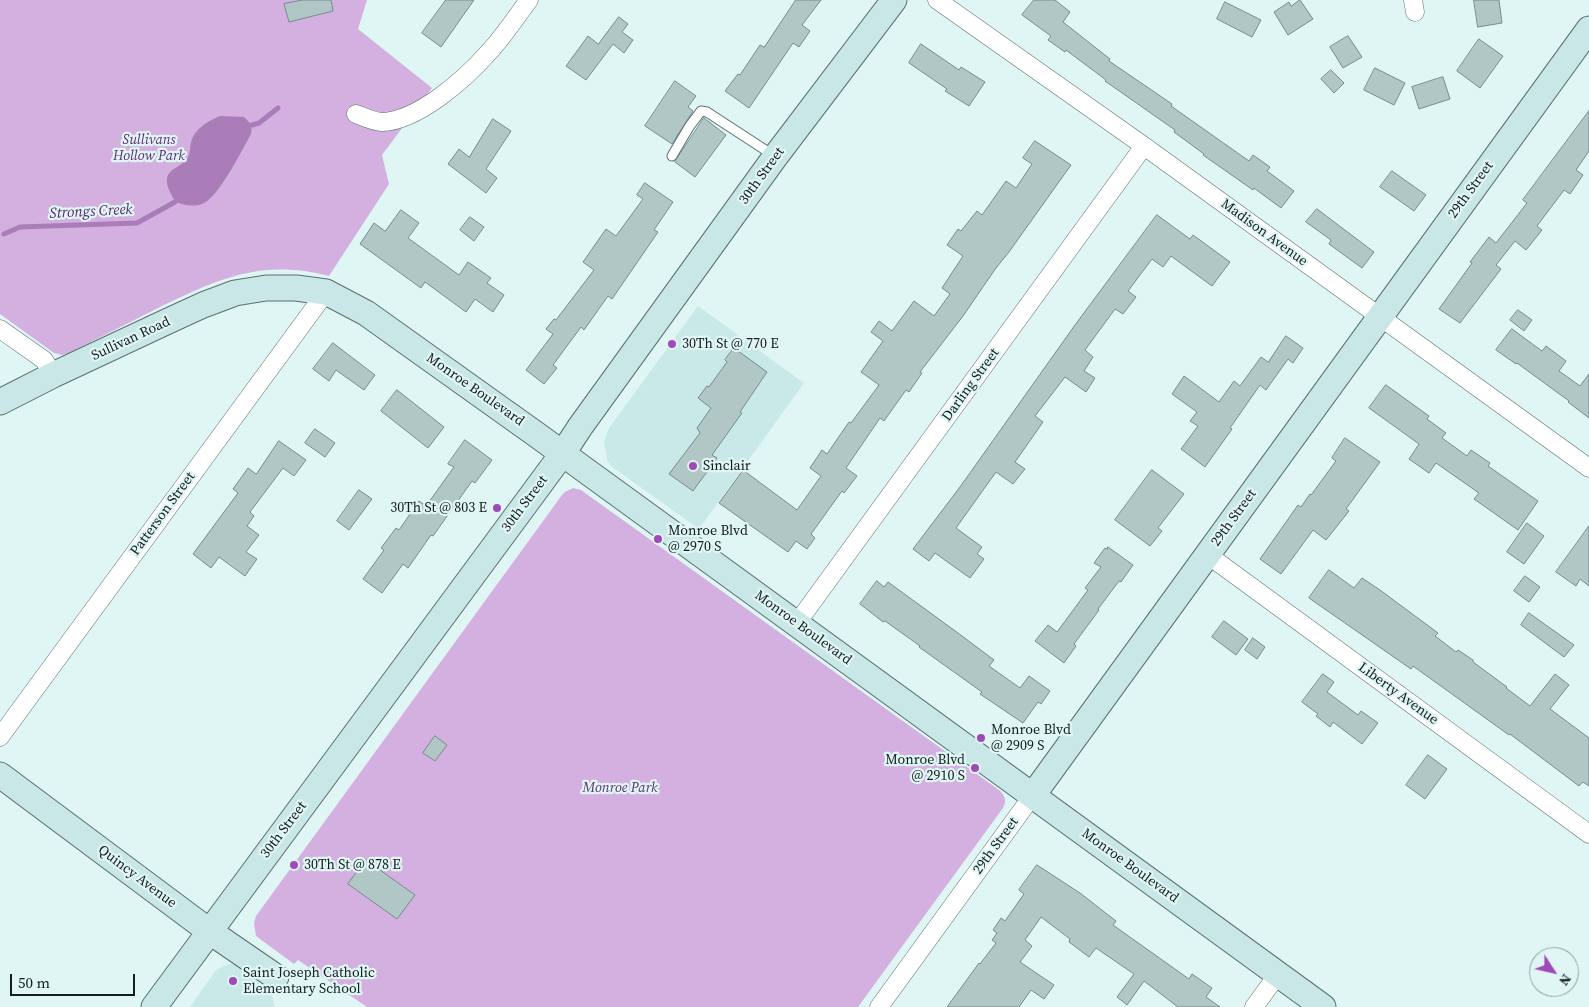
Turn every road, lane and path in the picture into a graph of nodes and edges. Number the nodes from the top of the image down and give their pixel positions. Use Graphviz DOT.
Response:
graph roads {
  1 [pos="529,0"];
  2 [pos="894,0"];
  3 [pos="937,0"];
  4 [pos="1589,29"];
  5 [pos="356,114"];
  6 [pos="1144,146"];
  7 [pos="672,156"];
  8 [pos="776,157"];
  9 [pos="266,288"];
  10 [pos="326,292"];
  11 [pos="1379,317"];
  12 [pos="0,329"];
  13 [pos="53,375"];
  14 [pos="0,402"];
  15 [pos="563,453"];
  16 [pos="1589,468"];
  17 [pos="1208,554"];
  18 [pos="797,624"];
  19 [pos="0,737"];
  20 [pos="0,775"];
  21 [pos="1033,795"];
  22 [pos="1589,834"];
  23 [pos="209,931"];
  24 [pos="1278,974"];
  25 [pos="276,977"];
  26 [pos="154,1007"];
  27 [pos="879,1007"];
  28 [pos="1254,1007"];
  29 [pos="1323,1007"];
  1 -- 5 [label="street"];
  2 -- 8 [label="street, 30th Street"];
  3 -- 6 [label="street, Madison Avenue"];
  4 -- 11 [label="street, 29th Street"];
  6 -- 11 [label="street, Madison Avenue"];
  6 -- 18 [label="street, Darling Street"];
  7 -- 8 [label="lane"];
  8 -- 15 [label="street, 30th Street"];
  9 -- 10 [label="street, Monroe Boulevard"];
  9 -- 13 [label="street, Sullivan Road"];
  10 -- 15 [label="street, Monroe Boulevard"];
  10 -- 19 [label="street, Patterson Street"];
  11 -- 16 [label="street, Madison Avenue"];
  11 -- 17 [label="street, 29th Street"];
  12 -- 13 [label="street"];
  13 -- 14 [label="street, Sullivan Road"];
  15 -- 18 [label="street, Monroe Boulevard"];
  15 -- 23 [label="street, 30th Street"];
  17 -- 21 [label="street, 29th Street"];
  17 -- 22 [label="street, Liberty Avenue"];
  18 -- 21 [label="street, Monroe Boulevard"];
  20 -- 23 [label="street, Quincy Avenue"];
  21 -- 24 [label="street, Monroe Boulevard"];
  21 -- 27 [label="street, 29th Street"];
  23 -- 25 [label="street, Quincy Avenue"];
  23 -- 26 [label="street, 30th Street"];
  24 -- 28 [label="street"];
  24 -- 29 [label="street, Monroe Boulevard"];
}
